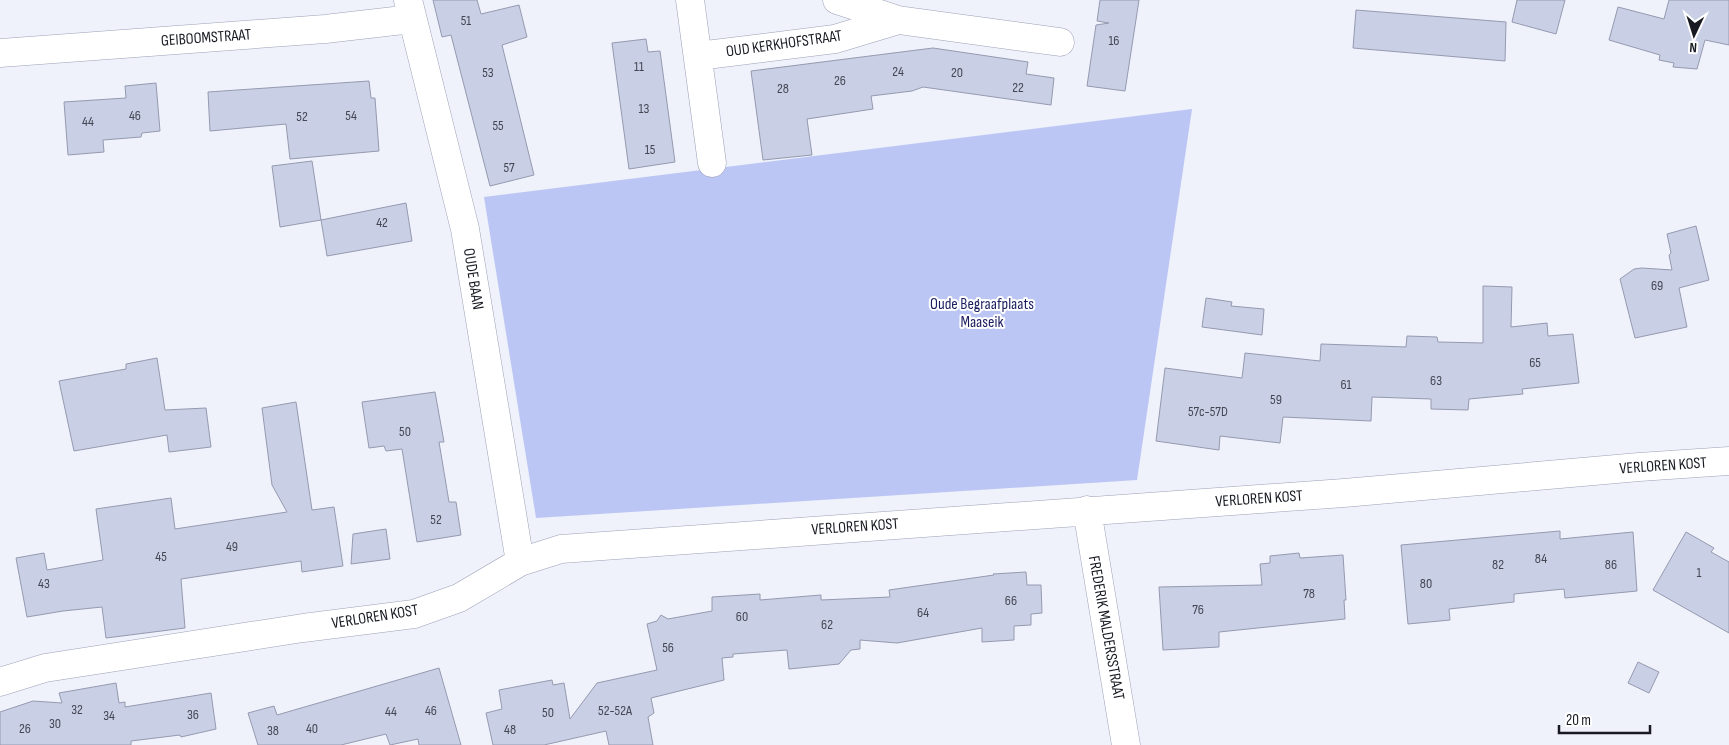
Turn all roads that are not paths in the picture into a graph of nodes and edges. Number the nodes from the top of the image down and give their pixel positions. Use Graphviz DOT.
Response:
graph roads {
  1 [pos="690,0"];
  2 [pos="837,0"];
  3 [pos="410,9"];
  4 [pos="898,20"];
  5 [pos="1060,42"];
  6 [pos="0,54"];
  7 [pos="698,56"];
  8 [pos="712,163"];
  9 [pos="1729,461"];
  10 [pos="1087,510"];
  11 [pos="520,562"];
  12 [pos="0,682"];
  13 [pos="1126,745"];
  1 -- 7 [label="street"];
  2 -- 4 [label="street, OUD KERKHOFSTRAAT"];
  3 -- 6 [label="street, GEIBOOMSTRAAT"];
  3 -- 11 [label="street, OUDE BAAN"];
  4 -- 5 [label="street, OUD KERKHOFSTRAAT"];
  4 -- 7 [label="street, OUD KERKHOFSTRAAT"];
  7 -- 8 [label="street"];
  9 -- 10 [label="street, VERLOREN KOST"];
  10 -- 11 [label="street, VERLOREN KOST"];
  10 -- 13 [label="street, FREDERIK MALDERSSTRAAT"];
  11 -- 12 [label="street, VERLOREN KOST"];
}
